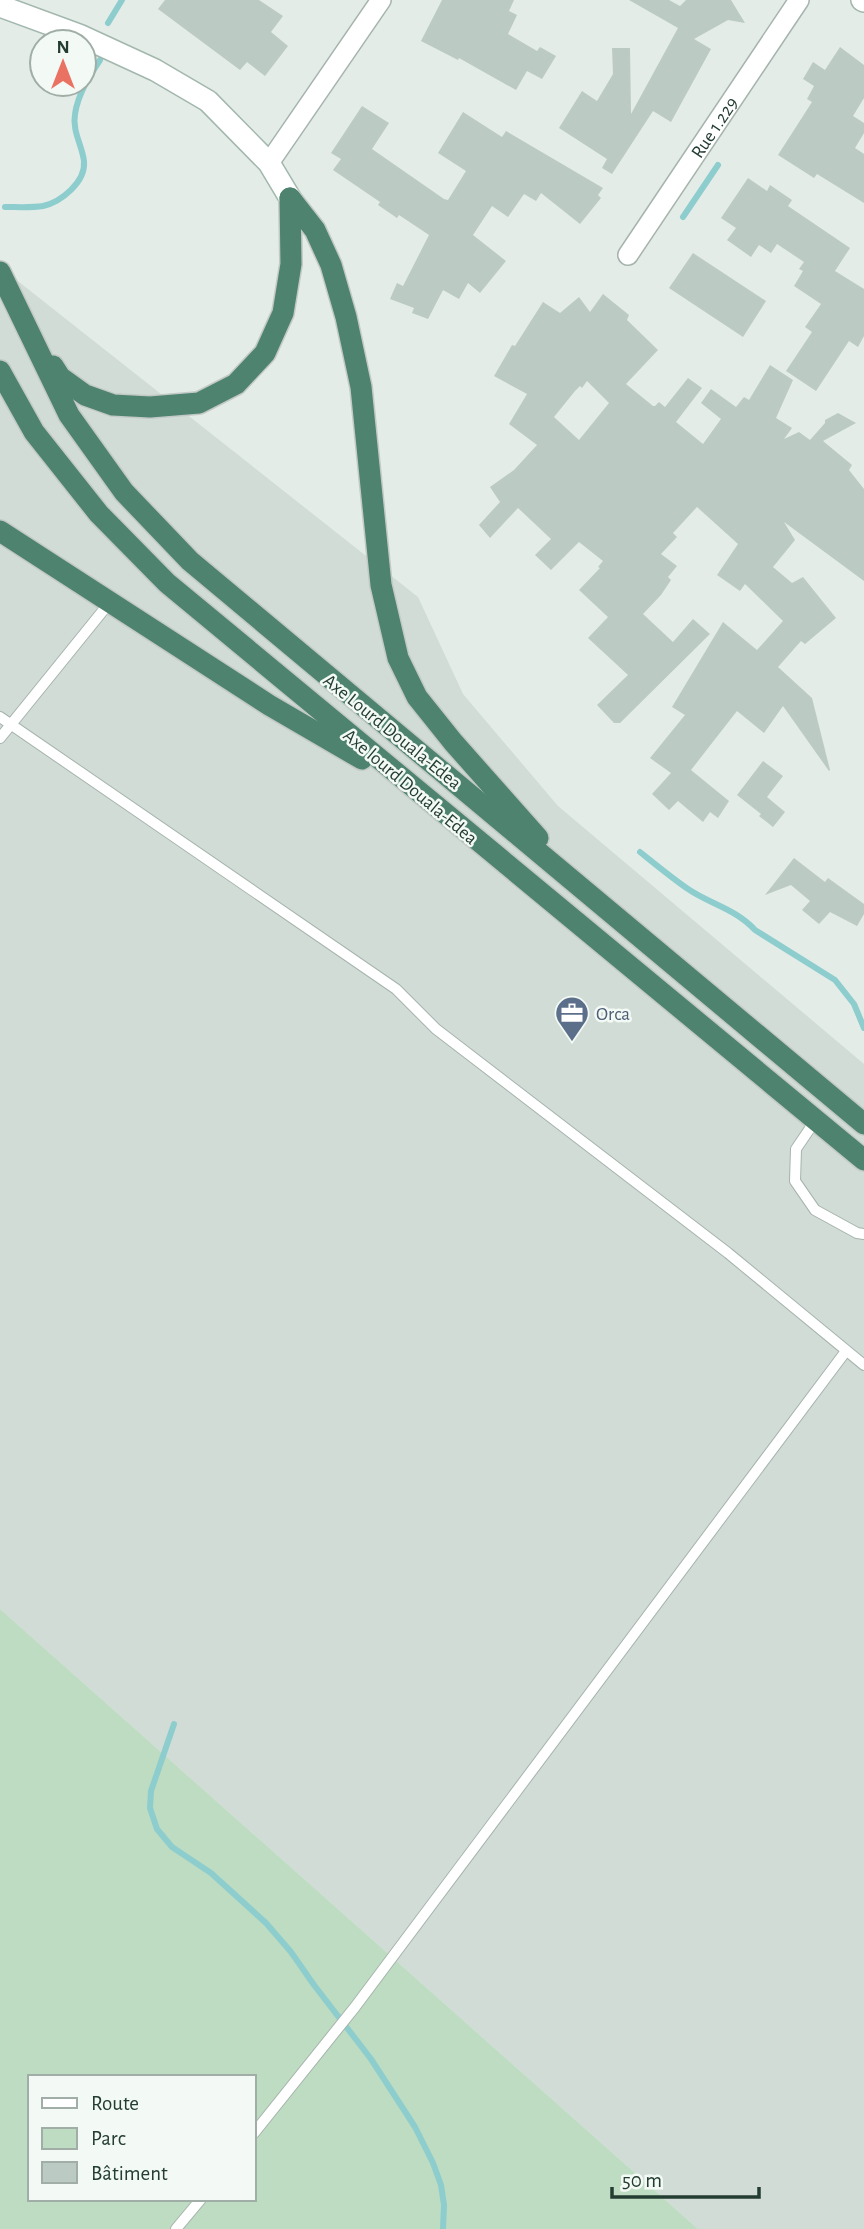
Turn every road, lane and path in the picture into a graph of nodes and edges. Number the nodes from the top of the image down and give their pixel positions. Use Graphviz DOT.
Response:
graph roads {
  1 [pos="380,0"];
  2 [pos="799,0"];
  3 [pos="0,6"];
  4 [pos="269,163"];
  5 [pos="290,198"];
  6 [pos="628,255"];
  7 [pos="0,272"];
  8 [pos="21,317"];
  9 [pos="0,372"];
  10 [pos="0,531"];
  11 [pos="110,602"];
  12 [pos="0,717"];
  13 [pos="10,725"];
  14 [pos="0,738"];
  15 [pos="416,790"];
  16 [pos="589,895"];
  17 [pos="815,1121"];
  18 [pos="864,1124"];
  19 [pos="864,1160"];
  20 [pos="864,1234"];
  21 [pos="846,1351"];
  22 [pos="864,1365"];
  23 [pos="256,2130"];
  24 [pos="199,2201"];
  25 [pos="176,2229"];
  1 -- 4 [label="street"];
  2 -- 6 [label="street, Rue 1.229"];
  3 -- 4 [label="main road"];
  4 -- 5 [label="main road"];
  5 -- 8 [label="highway"];
  5 -- 16 [label="highway"];
  7 -- 8 [label="highway, Axe Lourd Douala-Edea"];
  8 -- 16 [label="highway, Axe Lourd Douala-Edea"];
  9 -- 15 [label="highway, Axe lourd Douala-Edea"];
  10 -- 11 [label="highway"];
  11 -- 13 [label="lane"];
  11 -- 15 [label="highway"];
  12 -- 13 [label="lane"];
  13 -- 14 [label="lane"];
  13 -- 21 [label="lane"];
  15 -- 17 [label="highway, Axe lourd Douala-Edea"];
  16 -- 18 [label="highway, Axe Lourd Douala-Edea"];
  17 -- 19 [label="highway, Axe lourd Douala-Edea"];
  17 -- 20 [label="lane"];
  21 -- 22 [label="lane"];
  21 -- 23 [label="lane"];
  24 -- 25 [label="lane"];
}
